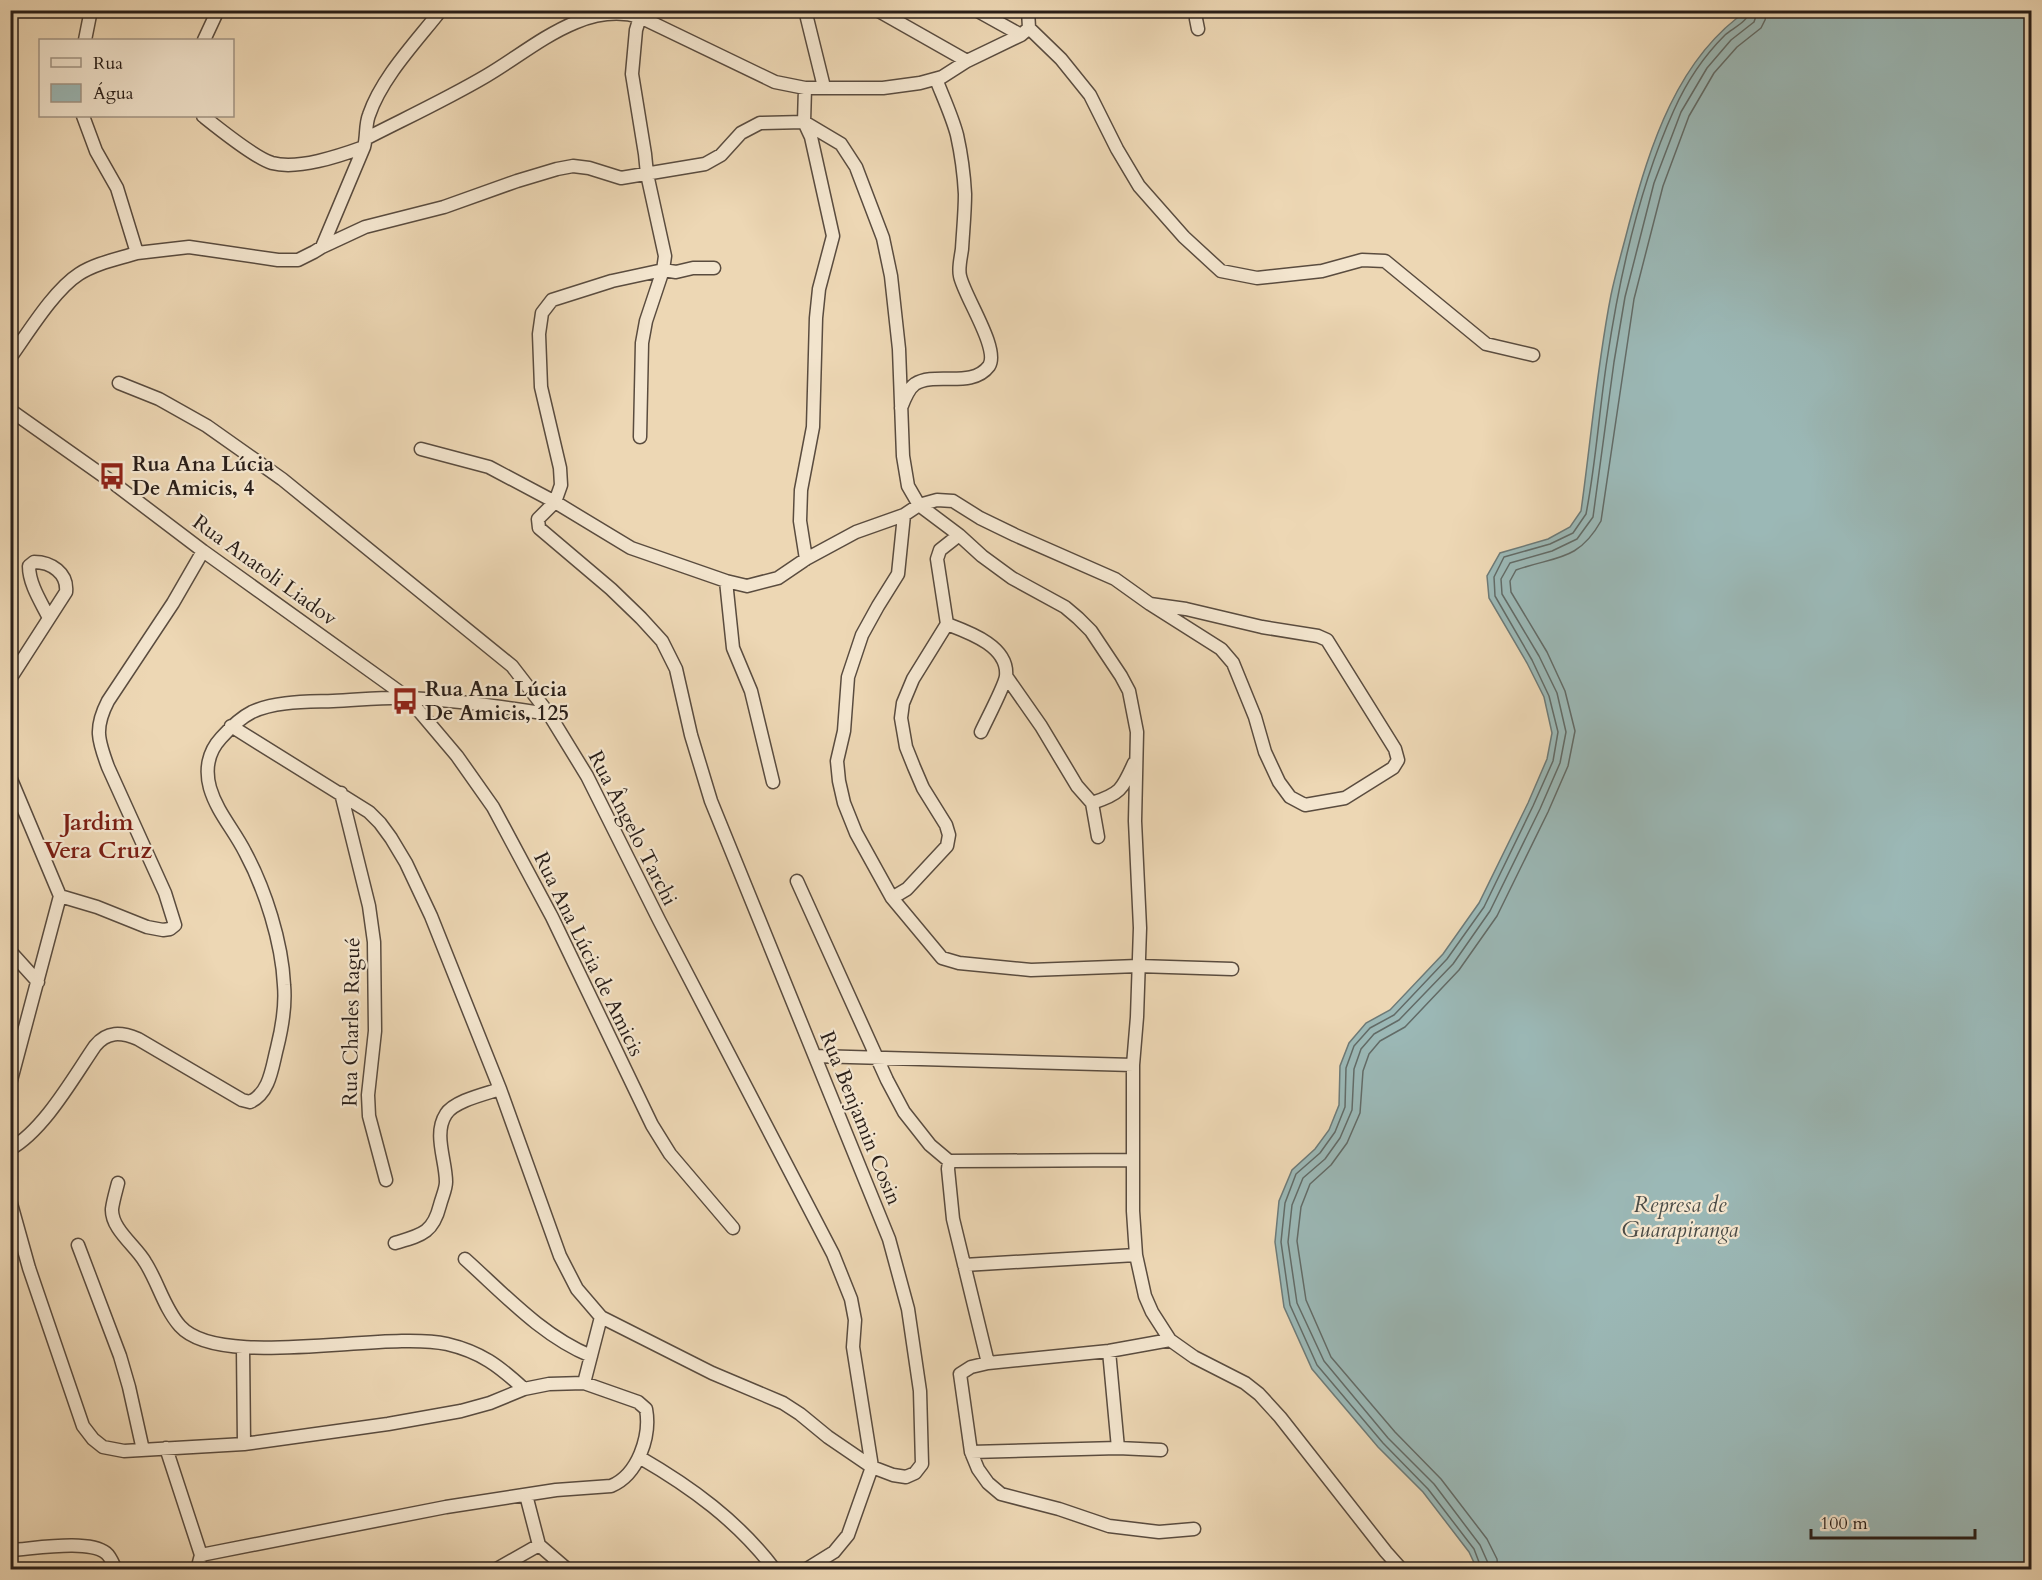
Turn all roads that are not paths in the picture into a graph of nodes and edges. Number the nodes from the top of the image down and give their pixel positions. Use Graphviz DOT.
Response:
graph roads {
  1 [pos="91,10"];
  2 [pos="218,10"];
  3 [pos="441,10"];
  4 [pos="806,10"];
  5 [pos="877,10"];
  6 [pos="976,10"];
  7 [pos="1028,10"];
  8 [pos="1197,10"];
  9 [pos="604,12"];
  10 [pos="640,16"];
  11 [pos="1198,29"];
  12 [pos="1025,31"];
  13 [pos="85,39"];
  14 [pos="204,39"];
  15 [pos="967,61"];
  16 [pos="936,79"];
  17 [pos="824,87"];
  18 [pos="805,88"];
  19 [pos="83,117"];
  20 [pos="204,117"];
  21 [pos="804,122"];
  22 [pos="365,143"];
  23 [pos="647,174"];
  24 [pos="321,247"];
  25 [pos="137,253"];
  26 [pos="714,268"];
  27 [pos="663,270"];
  28 [pos="1533,355"];
  29 [pos="10,358"];
  30 [pos="119,383"];
  31 [pos="900,410"];
  32 [pos="13,416"];
  33 [pos="640,437"];
  34 [pos="421,449"];
  35 [pos="555,502"];
  36 [pos="919,505"];
  37 [pos="904,515"];
  38 [pos="958,535"];
  39 [pos="203,551"];
  40 [pos="806,559"];
  41 [pos="726,581"];
  42 [pos="1150,604"];
  43 [pos="49,618"];
  44 [pos="947,624"];
  45 [pos="1006,676"];
  46 [pos="10,679"];
  47 [pos="408,698"];
  48 [pos="549,714"];
  49 [pos="231,726"];
  50 [pos="981,732"];
  51 [pos="1136,759"];
  52 [pos="10,777"];
  53 [pos="773,782"];
  54 [pos="341,793"];
  55 [pos="1092,803"];
  56 [pos="1098,837"];
  57 [pos="797,880"];
  58 [pos="60,896"];
  59 [pos="892,898"];
  60 [pos="10,951"];
  61 [pos="1138,966"];
  62 [pos="1232,969"];
  63 [pos="38,982"];
  64 [pos="815,1056"];
  65 [pos="878,1058"];
  66 [pos="1133,1065"];
  67 [pos="10,1084"];
  68 [pos="500,1089"];
  69 [pos="10,1149"];
  70 [pos="1133,1160"];
  71 [pos="949,1161"];
  72 [pos="386,1180"];
  73 [pos="118,1183"];
  74 [pos="10,1200"];
  75 [pos="733,1228"];
  76 [pos="395,1243"];
  77 [pos="78,1245"];
  78 [pos="1136,1255"];
  79 [pos="465,1259"];
  80 [pos="964,1265"];
  81 [pos="601,1317"];
  82 [pos="1170,1340"];
  83 [pos="243,1347"];
  84 [pos="1109,1351"];
  85 [pos="591,1356"];
  86 [pos="988,1363"];
  87 [pos="584,1383"];
  88 [pos="524,1389"];
  89 [pos="244,1444"];
  90 [pos="166,1448"];
  91 [pos="1118,1448"];
  92 [pos="143,1450"];
  93 [pos="1161,1450"];
  94 [pos="971,1452"];
  95 [pos="639,1457"];
  96 [pos="872,1467"];
  97 [pos="526,1495"];
  98 [pos="1194,1529"];
  99 [pos="539,1545"];
  100 [pos="10,1550"];
  101 [pos="201,1555"];
  102 [pos="116,1569"];
  103 [pos="196,1569"];
  104 [pos="495,1569"];
  105 [pos="568,1569"];
  106 [pos="615,1569"];
  107 [pos="633,1569"];
  108 [pos="775,1569"];
  109 [pos="805,1569"];
  110 [pos="1402,1569"];
  1 -- 13 [label="street"];
  2 -- 14 [label="street"];
  3 -- 22 [label="street"];
  4 -- 17 [label="street"];
  5 -- 15 [label="street"];
  6 -- 12 [label="street"];
  7 -- 12 [label="street"];
  8 -- 11 [label="street"];
  9 -- 10 [label="street"];
  9 -- 22 [label="street"];
  10 -- 18 [label="street"];
  10 -- 23 [label="street"];
  12 -- 15 [label="street"];
  12 -- 28 [label="street"];
  15 -- 16 [label="street"];
  16 -- 17 [label="street"];
  16 -- 31 [label="street"];
  17 -- 18 [label="street"];
  18 -- 21 [label="street"];
  19 -- 25 [label="street"];
  20 -- 22 [label="street"];
  21 -- 23 [label="street"];
  21 -- 31 [label="street"];
  21 -- 40 [label="street"];
  22 -- 24 [label="street"];
  23 -- 24 [label="street"];
  23 -- 27 [label="street"];
  24 -- 25 [label="street"];
  25 -- 29 [label="street"];
  26 -- 27 [label="street"];
  27 -- 33 [label="street"];
  27 -- 35 [label="street"];
  30 -- 48 [label="street, Rua Ângelo Tarchi"];
  31 -- 36 [label="street"];
  32 -- 39 [label="street, Rua Anatoli Liadov"];
  34 -- 35 [label="street"];
  35 -- 41 [label="street"];
  35 -- 64 [label="street, Rua Benjamin Cosin"];
  36 -- 37 [label="street"];
  36 -- 38 [label="street"];
  36 -- 42 [label="street"];
  37 -- 40 [label="street"];
  37 -- 59 [label="street"];
  38 -- 44 [label="street"];
  38 -- 51 [label="street"];
  39 -- 47 [label="street, Rua Anatoli Liadov"];
  39 -- 58 [label="street"];
  40 -- 41 [label="street"];
  41 -- 53 [label="street"];
  42 -- 42 [label="street"];
  43 -- 46 [label="street"];
  44 -- 45 [label="street"];
  44 -- 59 [label="street"];
  45 -- 50 [label="street"];
  45 -- 55 [label="street"];
  47 -- 48 [label="street"];
  47 -- 49 [label="street"];
  47 -- 75 [label="street, Rua Ana Lúcia de Amicis"];
  48 -- 96 [label="street, Rua Ângelo Tarchi"];
  49 -- 54 [label="street, Rua Benjamin Cosin"];
  49 -- 69 [label="street"];
  51 -- 55 [label="street"];
  51 -- 61 [label="street"];
  52 -- 58 [label="street"];
  54 -- 68 [label="street, Rua Benjamin Cosin"];
  54 -- 72 [label="street, Rua Charles Ragué"];
  55 -- 56 [label="street"];
  57 -- 65 [label="street"];
  58 -- 63 [label="street"];
  59 -- 61 [label="street"];
  60 -- 63 [label="street"];
  61 -- 62 [label="street"];
  61 -- 66 [label="street"];
  63 -- 67 [label="street"];
  64 -- 65 [label="street"];
  64 -- 96 [label="street, Rua Benjamin Cosin"];
  65 -- 66 [label="street"];
  65 -- 71 [label="street"];
  66 -- 70 [label="street"];
  68 -- 76 [label="street"];
  68 -- 81 [label="street, Rua Benjamin Cosin"];
  70 -- 71 [label="street"];
  70 -- 78 [label="street"];
  71 -- 80 [label="street"];
  73 -- 83 [label="street"];
  74 -- 92 [label="street"];
  77 -- 92 [label="street"];
  78 -- 80 [label="street"];
  78 -- 82 [label="street"];
  79 -- 85 [label="street"];
  80 -- 86 [label="street"];
  81 -- 85 [label="street"];
  81 -- 96 [label="street, Rua Benjamin Cosin"];
  82 -- 84 [label="street"];
  82 -- 110 [label="street"];
  83 -- 88 [label="street"];
  83 -- 89 [label="street"];
  84 -- 86 [label="street"];
  84 -- 91 [label="street"];
  85 -- 87 [label="street"];
  86 -- 94 [label="street"];
  87 -- 88 [label="street"];
  87 -- 95 [label="street"];
  88 -- 89 [label="street"];
  89 -- 90 [label="street"];
  90 -- 92 [label="street"];
  90 -- 101 [label="street"];
  91 -- 93 [label="street"];
  91 -- 94 [label="street"];
  94 -- 98 [label="street"];
  95 -- 97 [label="street"];
  95 -- 108 [label="street"];
  96 -- 109 [label="street"];
  97 -- 99 [label="street"];
  97 -- 101 [label="street"];
  99 -- 104 [label="street"];
  99 -- 105 [label="street"];
  100 -- 102 [label="street"];
  101 -- 103 [label="street"];
  106 -- 107 [label="street"];
}
